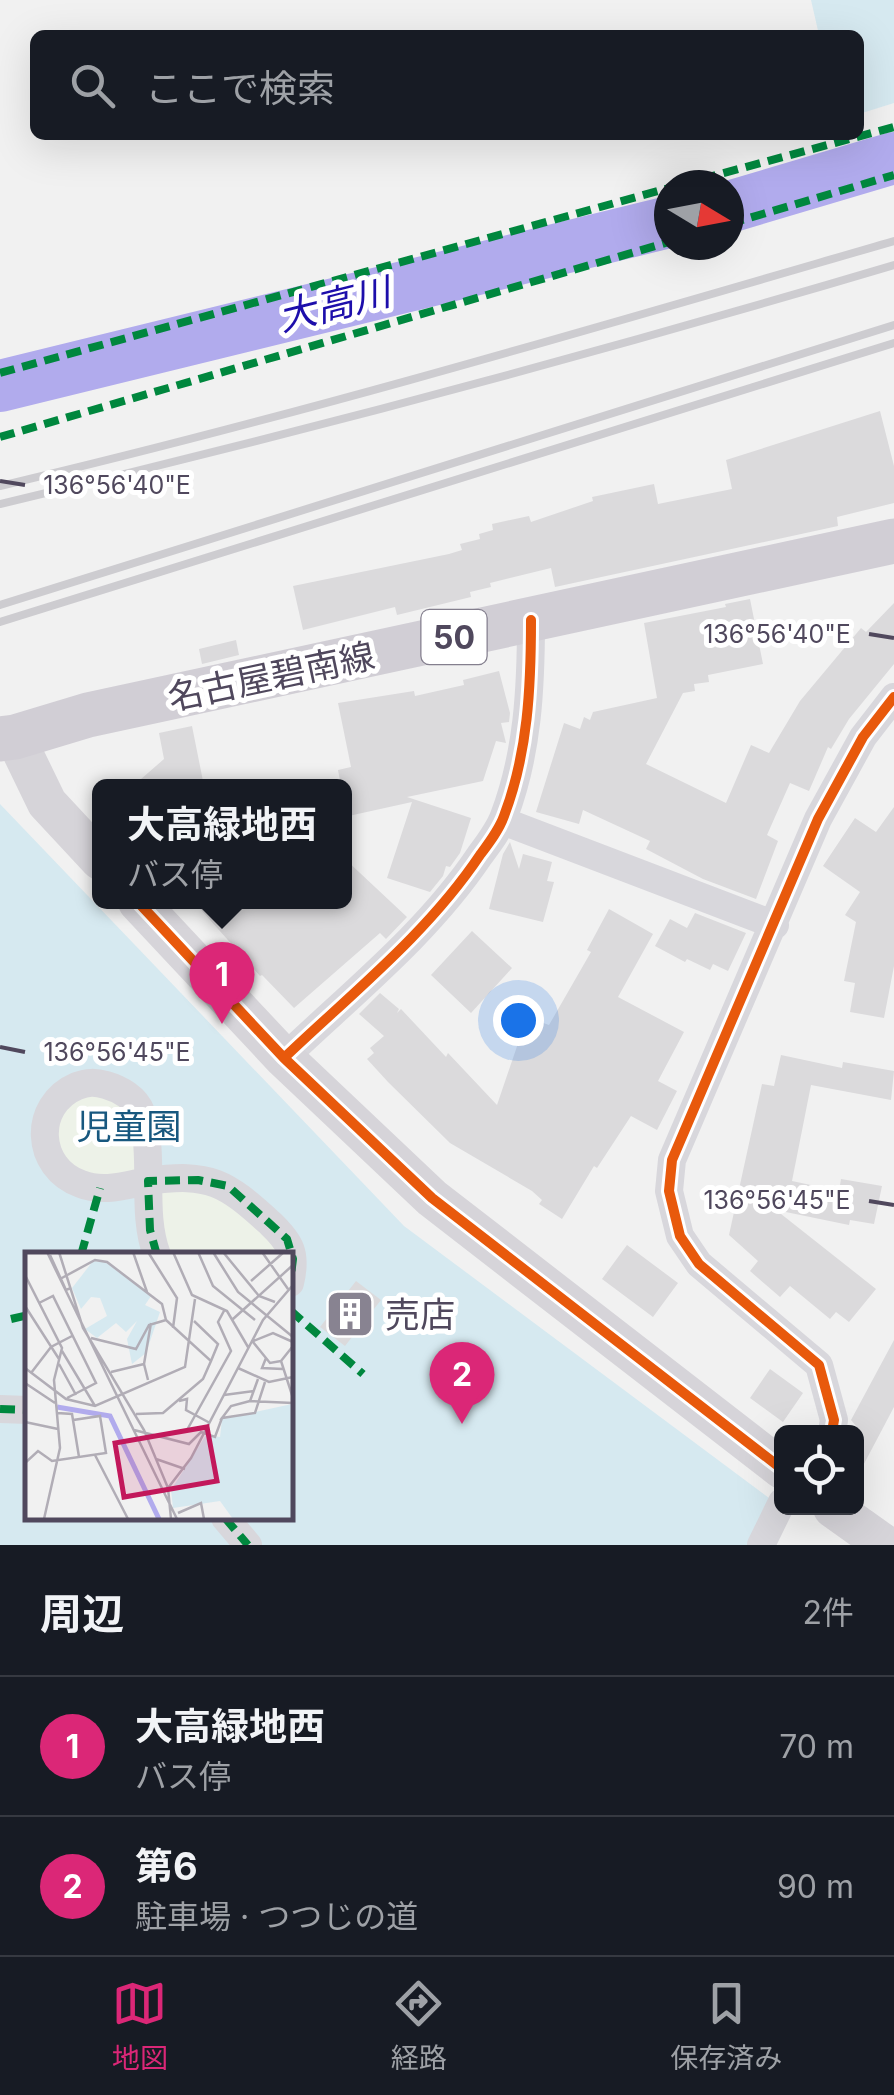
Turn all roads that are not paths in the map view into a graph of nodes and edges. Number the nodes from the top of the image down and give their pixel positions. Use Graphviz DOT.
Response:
graph roads {
  1 [pos="894,541"];
  2 [pos="531,620"];
  3 [pos="894,697"];
  4 [pos="8,738"];
  5 [pos="503,821"];
  6 [pos="92,851"];
  7 [pos="145,909"];
  8 [pos="776,924"];
  9 [pos="284,1058"];
  10 [pos="156,1252"];
  11 [pos="291,1252"];
  12 [pos="0,1409"];
  13 [pos="25,1410"];
  14 [pos="832,1425"];
  15 [pos="774,1463"];
  16 [pos="776,1515"];
  17 [pos="843,1515"];
  18 [pos="227,1520"];
  19 [pos="248,1545"];
  20 [pos="761,1545"];
  21 [pos="884,1545"];
  1 -- 2 [label="main road, 名古屋碧南線 / 50"];
  2 -- 4 [label="main road, 名古屋碧南線 / 50"];
  2 -- 5 [label="street"];
  3 -- 8 [label="street"];
  4 -- 6 [label="street"];
  5 -- 8 [label="street"];
  5 -- 9 [label="street"];
  7 -- 9 [label="street"];
  8 -- 14 [label="street"];
  9 -- 15 [label="street"];
  10 -- 11 [label="street"];
  12 -- 13 [label="street"];
  16 -- 20 [label="street"];
  17 -- 21 [label="street"];
  18 -- 19 [label="street"];
}
